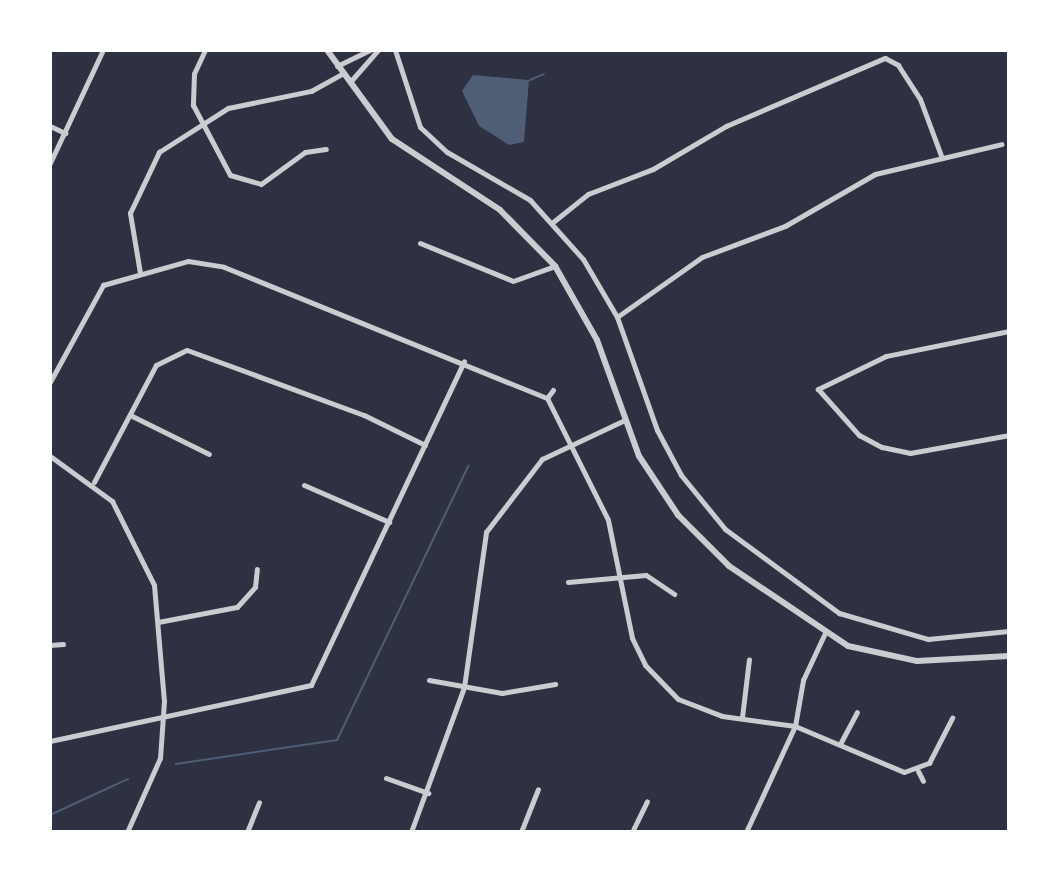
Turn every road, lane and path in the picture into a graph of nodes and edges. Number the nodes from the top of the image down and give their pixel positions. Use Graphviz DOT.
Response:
graph roads {
  1 [pos="103,50"];
  2 [pos="205,50"];
  3 [pos="327,50"];
  4 [pos="370,50"];
  5 [pos="378,50"];
  6 [pos="395,50"];
  7 [pos="337,66"];
  8 [pos="343,73"];
  9 [pos="349,83"];
  10 [pos="201,120"];
  11 [pos="50,126"];
  12 [pos="65,133"];
  13 [pos="1002,144"];
  14 [pos="326,149"];
  15 [pos="942,158"];
  16 [pos="50,163"];
  17 [pos="553,222"];
  18 [pos="420,243"];
  19 [pos="555,266"];
  20 [pos="140,273"];
  21 [pos="617,317"];
  22 [pos="1009,331"];
  23 [pos="465,360"];
  24 [pos="50,382"];
  25 [pos="553,390"];
  26 [pos="547,398"];
  27 [pos="130,415"];
  28 [pos="625,420"];
  29 [pos="1009,435"];
  30 [pos="574,442"];
  31 [pos="425,445"];
  32 [pos="209,454"];
  33 [pos="50,456"];
  34 [pos="94,482"];
  35 [pos="304,485"];
  36 [pos="389,522"];
  37 [pos="257,569"];
  38 [pos="619,579"];
  39 [pos="568,582"];
  40 [pos="674,594"];
  41 [pos="158,622"];
  42 [pos="1009,631"];
  43 [pos="824,635"];
  44 [pos="63,644"];
  45 [pos="50,645"];
  46 [pos="1009,656"];
  47 [pos="749,659"];
  48 [pos="429,680"];
  49 [pos="555,684"];
  50 [pos="464,687"];
  51 [pos="857,712"];
  52 [pos="164,715"];
  53 [pos="742,717"];
  54 [pos="952,718"];
  55 [pos="795,726"];
  56 [pos="50,741"];
  57 [pos="840,744"];
  58 [pos="918,771"];
  59 [pos="386,778"];
  60 [pos="923,781"];
  61 [pos="538,789"];
  62 [pos="428,793"];
  63 [pos="647,801"];
  64 [pos="259,802"];
  65 [pos="127,832"];
  66 [pos="247,832"];
  67 [pos="411,832"];
  68 [pos="521,832"];
  69 [pos="632,832"];
  70 [pos="746,832"];
  1 -- 12 [label="street"];
  2 -- 10 [label="street"];
  3 -- 7 [label="street"];
  4 -- 7 [label="street"];
  5 -- 9 [label="street"];
  6 -- 17 [label="street"];
  7 -- 8 [label="street"];
  8 -- 9 [label="street"];
  8 -- 10 [label="street"];
  9 -- 19 [label="street"];
  10 -- 14 [label="street"];
  10 -- 20 [label="street"];
  11 -- 12 [label="street"];
  12 -- 16 [label="street"];
  13 -- 15 [label="street"];
  15 -- 17 [label="street"];
  15 -- 21 [label="street"];
  17 -- 21 [label="street"];
  18 -- 19 [label="street"];
  19 -- 28 [label="street"];
  20 -- 23 [label="street"];
  20 -- 24 [label="street"];
  21 -- 42 [label="street"];
  22 -- 29 [label="street"];
  23 -- 26 [label="street"];
  23 -- 31 [label="street"];
  25 -- 26 [label="street"];
  26 -- 30 [label="street"];
  27 -- 31 [label="street"];
  27 -- 32 [label="street"];
  27 -- 34 [label="street"];
  28 -- 30 [label="street"];
  28 -- 43 [label="street"];
  30 -- 38 [label="street"];
  30 -- 50 [label="street"];
  31 -- 36 [label="street"];
  33 -- 34 [label="street"];
  34 -- 41 [label="street"];
  35 -- 36 [label="street"];
  36 -- 52 [label="street"];
  37 -- 41 [label="street"];
  38 -- 39 [label="street"];
  38 -- 40 [label="street"];
  38 -- 53 [label="street"];
  41 -- 52 [label="street"];
  43 -- 46 [label="street"];
  43 -- 55 [label="street"];
  44 -- 45 [label="street"];
  47 -- 53 [label="street"];
  48 -- 50 [label="street"];
  49 -- 50 [label="street"];
  50 -- 62 [label="street"];
  51 -- 57 [label="street"];
  52 -- 56 [label="street"];
  52 -- 65 [label="street"];
  53 -- 55 [label="street"];
  54 -- 58 [label="street"];
  55 -- 57 [label="street"];
  55 -- 70 [label="street"];
  57 -- 58 [label="street"];
  58 -- 60 [label="street"];
  59 -- 62 [label="street"];
  61 -- 68 [label="street"];
  62 -- 67 [label="street"];
  63 -- 69 [label="street"];
  64 -- 66 [label="street"];
}
